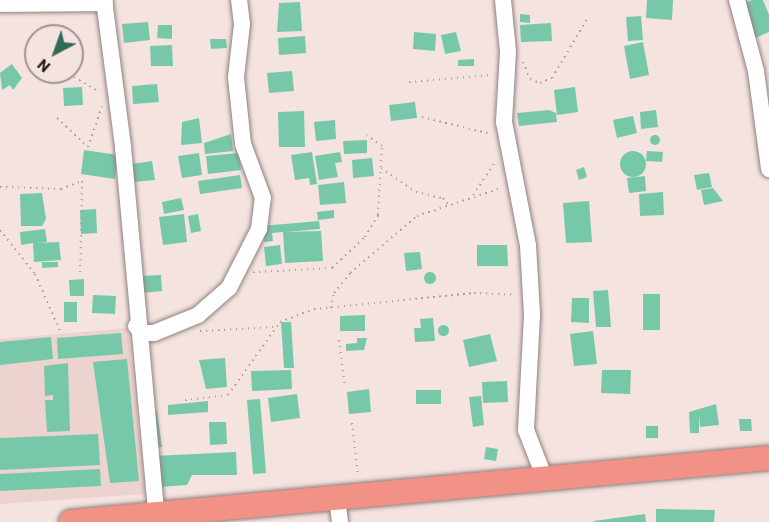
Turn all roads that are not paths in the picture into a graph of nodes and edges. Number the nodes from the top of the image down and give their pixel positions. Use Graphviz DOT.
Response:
graph roads {
  1 [pos="239,0"];
  2 [pos="737,0"];
  3 [pos="104,2"];
  4 [pos="504,2"];
  5 [pos="0,4"];
  6 [pos="769,169"];
  7 [pos="136,326"];
  8 [pos="768,453"];
  9 [pos="545,479"];
  10 [pos="347,496"];
  11 [pos="157,518"];
  12 [pos="71,522"];
  13 [pos="340,522"];
  1 -- 7 [label="street"];
  2 -- 6 [label="street"];
  3 -- 5 [label="street"];
  3 -- 7 [label="street"];
  4 -- 9 [label="street"];
  7 -- 11 [label="street"];
  8 -- 9 [label="highway"];
  9 -- 10 [label="highway"];
  10 -- 11 [label="highway"];
  10 -- 13 [label="street"];
  11 -- 12 [label="highway"];
}
